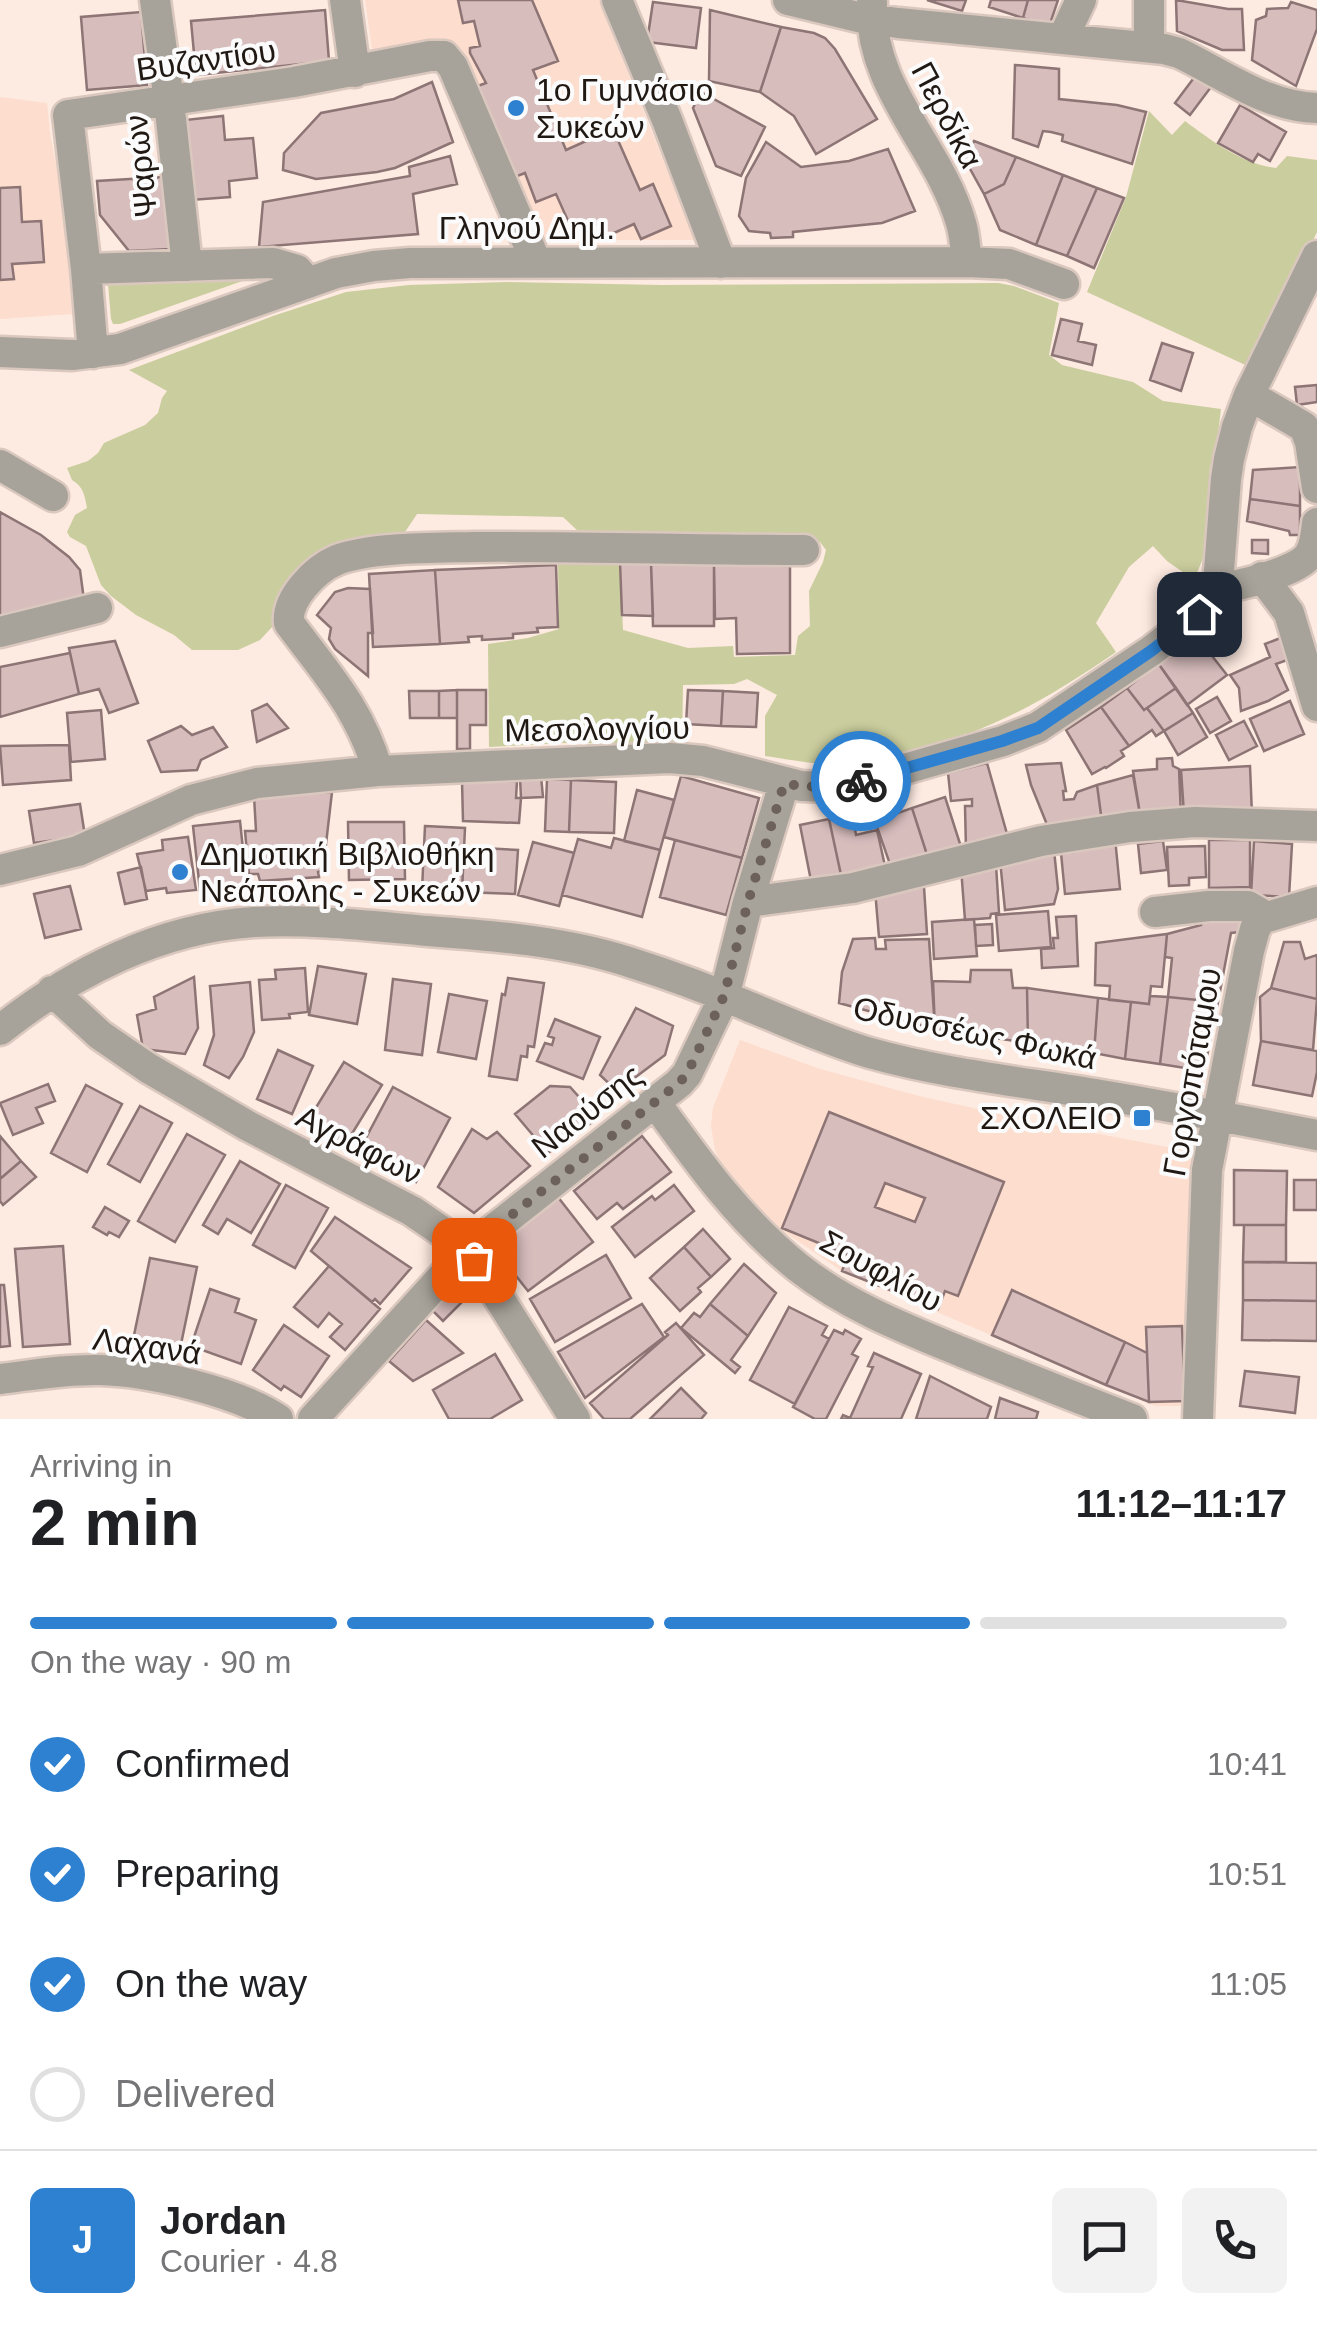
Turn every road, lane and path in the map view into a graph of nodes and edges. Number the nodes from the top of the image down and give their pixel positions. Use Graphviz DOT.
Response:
graph roads {
  1 [pos="155,0"];
  2 [pos="345,0"];
  3 [pos="617,0"];
  4 [pos="788,0"];
  5 [pos="1081,0"];
  6 [pos="1149,0"];
  7 [pos="872,10"];
  8 [pos="1063,38"];
  9 [pos="1148,46"];
  10 [pos="354,72"];
  11 [pos="170,101"];
  12 [pos="1317,108"];
  13 [pos="1317,256"];
  14 [pos="536,262"];
  15 [pos="967,262"];
  16 [pos="721,263"];
  17 [pos="187,266"];
  18 [pos="86,269"];
  19 [pos="308,283"];
  20 [pos="1064,284"];
  21 [pos="0,352"];
  22 [pos="93,354"];
  23 [pos="1250,394"];
  24 [pos="0,465"];
  25 [pos="1317,488"];
  26 [pos="53,496"];
  27 [pos="1317,523"];
  28 [pos="804,550"];
  29 [pos="1262,578"];
  30 [pos="1218,588"];
  31 [pos="96,608"];
  32 [pos="0,632"];
  33 [pos="1317,706"];
  34 [pos="378,771"];
  35 [pos="784,784"];
  36 [pos="1317,826"];
  37 [pos="0,870"];
  38 [pos="748,902"];
  39 [pos="1317,902"];
  40 [pos="1156,912"];
  41 [pos="1261,920"];
  42 [pos="52,991"];
  43 [pos="724,996"];
  44 [pos="0,1030"];
  45 [pos="655,1102"];
  46 [pos="1216,1115"];
  47 [pos="1317,1135"];
  48 [pos="466,1251"];
  49 [pos="0,1379"];
  50 [pos="278,1419"];
  51 [pos="312,1419"];
  52 [pos="575,1419"];
  53 [pos="1132,1419"];
  54 [pos="1198,1419"];
  1 -- 11 [label="street, Ψαρών"];
  2 -- 10 [label="street"];
  3 -- 16 [label="street"];
  4 -- 7 [label="street"];
  5 -- 8 [label="street"];
  6 -- 9 [label="street"];
  7 -- 8 [label="street"];
  7 -- 15 [label="street, Περδίκα"];
  8 -- 9 [label="street"];
  9 -- 12 [label="street"];
  10 -- 11 [label="street, Βυζαντίου"];
  10 -- 14 [label="street, Βυζαντίου"];
  11 -- 17 [label="street, Ψαρών"];
  11 -- 18 [label="street, Βυζαντίου"];
  13 -- 23 [label="street"];
  14 -- 16 [label="street, Γληνού Δημ."];
  14 -- 19 [label="street, Γληνού Δημ."];
  15 -- 16 [label="street, Γληνού Δημ."];
  15 -- 20 [label="street, Γληνού Δημ."];
  17 -- 18 [label="street"];
  17 -- 19 [label="street"];
  18 -- 22 [label="street"];
  19 -- 22 [label="street, Γληνού Δημ."];
  21 -- 22 [label="street, Γληνού Δημ."];
  23 -- 25 [label="street"];
  23 -- 30 [label="street"];
  24 -- 26 [label="street"];
  27 -- 29 [label="street"];
  28 -- 34 [label="street"];
  29 -- 30 [label="street"];
  29 -- 33 [label="street"];
  30 -- 35 [label="street, Μεσολογγίου"];
  31 -- 32 [label="street"];
  34 -- 35 [label="street, Μεσολογγίου"];
  34 -- 37 [label="street, Μεσολογγίου"];
  35 -- 38 [label="street, Ναούσης"];
  36 -- 38 [label="street"];
  38 -- 43 [label="street, Ναούσης"];
  39 -- 41 [label="street"];
  40 -- 41 [label="street"];
  41 -- 46 [label="street, Γοργοπόταμου"];
  42 -- 43 [label="street, Οδυσσέως Φωκά"];
  42 -- 44 [label="street, Οδυσσέως Φωκά"];
  42 -- 48 [label="street, Αγράφων"];
  43 -- 45 [label="street, Ναούσης"];
  43 -- 46 [label="street, Οδυσσέως Φωκά"];
  45 -- 48 [label="street, Ναούσης"];
  45 -- 53 [label="street, Σουφλίου"];
  46 -- 47 [label="street, Οδυσσέως Φωκά"];
  46 -- 54 [label="street, Γοργοπόταμου"];
  48 -- 51 [label="street, Ναούσης"];
  48 -- 52 [label="street, Αγράφων"];
  49 -- 50 [label="street, Λαχανά"];
}
